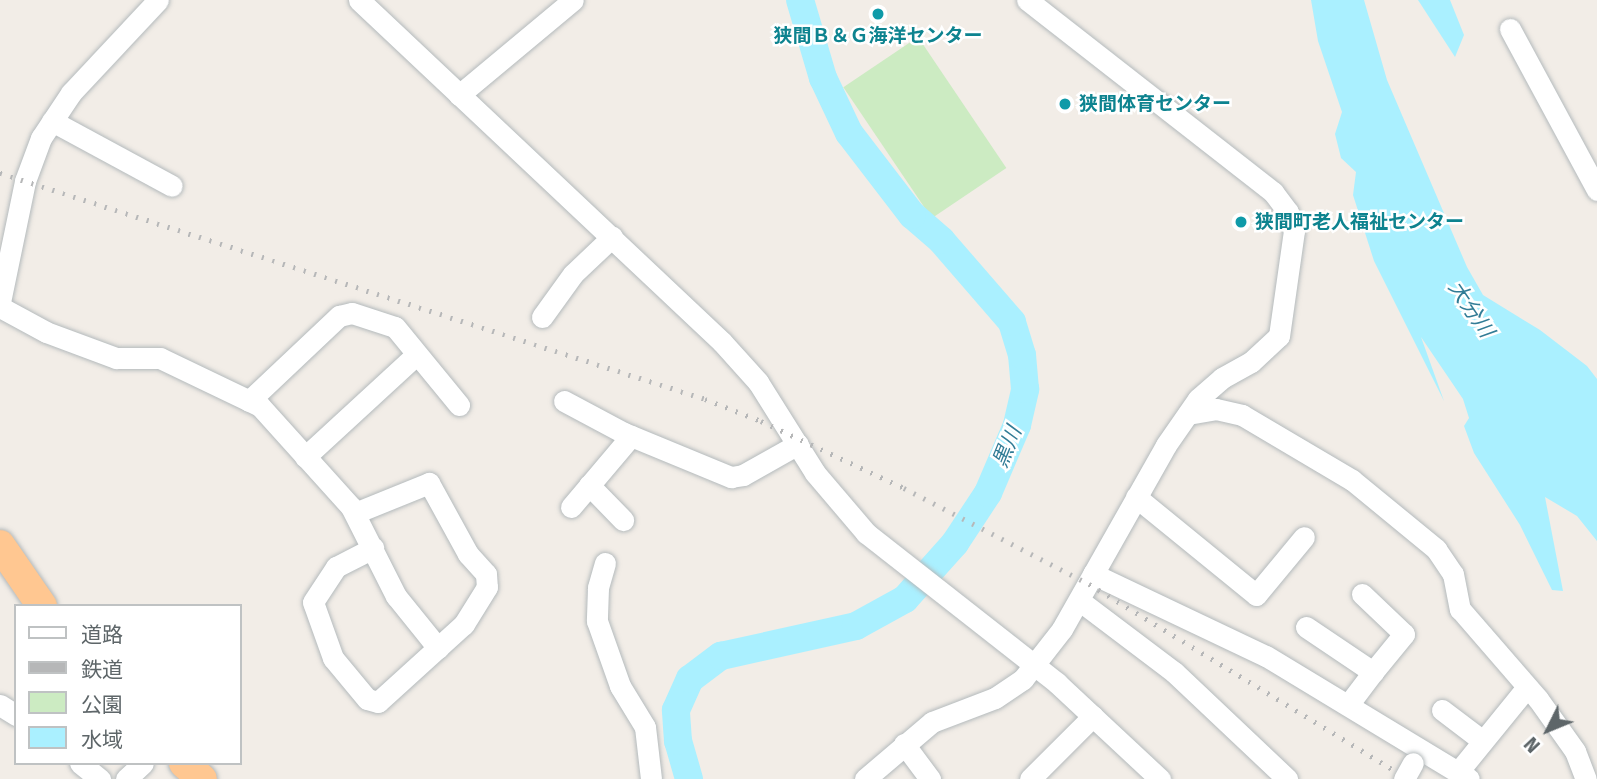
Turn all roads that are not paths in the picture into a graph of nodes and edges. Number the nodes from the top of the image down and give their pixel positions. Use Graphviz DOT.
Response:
graph roads {
  1 [pos="158,0"];
  2 [pos="359,0"];
  3 [pos="573,0"];
  4 [pos="1027,0"];
  5 [pos="1510,29"];
  6 [pos="459,95"];
  7 [pos="52,121"];
  8 [pos="172,186"];
  9 [pos="1597,190"];
  10 [pos="612,237"];
  11 [pos="0,304"];
  12 [pos="542,317"];
  13 [pos="416,355"];
  14 [pos="249,401"];
  15 [pos="564,401"];
  16 [pos="459,405"];
  17 [pos="1188,414"];
  18 [pos="631,436"];
  19 [pos="798,444"];
  20 [pos="305,457"];
  21 [pos="589,485"];
  22 [pos="1136,497"];
  23 [pos="571,508"];
  24 [pos="355,513"];
  25 [pos="623,520"];
  26 [pos="1304,537"];
  27 [pos="0,545"];
  28 [pos="373,548"];
  29 [pos="605,563"];
  30 [pos="1093,574"];
  31 [pos="1363,594"];
  32 [pos="1080,601"];
  33 [pos="42,604"];
  34 [pos="1306,627"];
  35 [pos="439,648"];
  36 [pos="1035,665"];
  37 [pos="1373,672"];
  38 [pos="1527,687"];
  39 [pos="1348,705"];
  40 [pos="1443,710"];
  41 [pos="1093,716"];
  42 [pos="1483,741"];
  43 [pos="904,744"];
  44 [pos="82,765"];
  45 [pos="141,765"];
  46 [pos="186,765"];
  47 [pos="1464,775"];
  48 [pos="100,779"];
  49 [pos="125,779"];
  50 [pos="202,779"];
  51 [pos="651,779"];
  52 [pos="865,779"];
  53 [pos="930,779"];
  54 [pos="1030,779"];
  55 [pos="1160,779"];
  56 [pos="1287,779"];
  57 [pos="1586,779"];
  1 -- 7 [label="street"];
  2 -- 6 [label="street"];
  3 -- 6 [label="street"];
  4 -- 17 [label="street"];
  5 -- 9 [label="street"];
  6 -- 10 [label="street"];
  7 -- 8 [label="street"];
  7 -- 11 [label="street"];
  10 -- 12 [label="street"];
  10 -- 19 [label="street"];
  11 -- 14 [label="street"];
  13 -- 14 [label="street"];
  13 -- 16 [label="street"];
  13 -- 20 [label="street"];
  14 -- 20 [label="street"];
  15 -- 18 [label="street"];
  17 -- 22 [label="street"];
  17 -- 38 [label="street"];
  18 -- 19 [label="street"];
  18 -- 21 [label="street"];
  19 -- 36 [label="street"];
  20 -- 24 [label="street"];
  21 -- 23 [label="street"];
  21 -- 25 [label="street"];
  22 -- 26 [label="street"];
  22 -- 30 [label="street"];
  24 -- 28 [label="street"];
  24 -- 35 [label="street"];
  27 -- 33 [label="highway"];
  28 -- 35 [label="street"];
  28 -- 35 [label="street"];
  29 -- 51 [label="street"];
  30 -- 32 [label="street"];
  30 -- 39 [label="street"];
  31 -- 37 [label="street"];
  32 -- 36 [label="street"];
  32 -- 56 [label="street"];
  34 -- 37 [label="street"];
  36 -- 41 [label="street"];
  36 -- 43 [label="street"];
  37 -- 39 [label="street"];
  38 -- 42 [label="street"];
  38 -- 57 [label="street"];
  39 -- 47 [label="street"];
  40 -- 42 [label="street"];
  41 -- 54 [label="street"];
  41 -- 55 [label="street"];
  42 -- 47 [label="street"];
  43 -- 52 [label="street"];
  43 -- 53 [label="street"];
  44 -- 48 [label="street"];
  45 -- 49 [label="street"];
  46 -- 50 [label="highway"];
}
